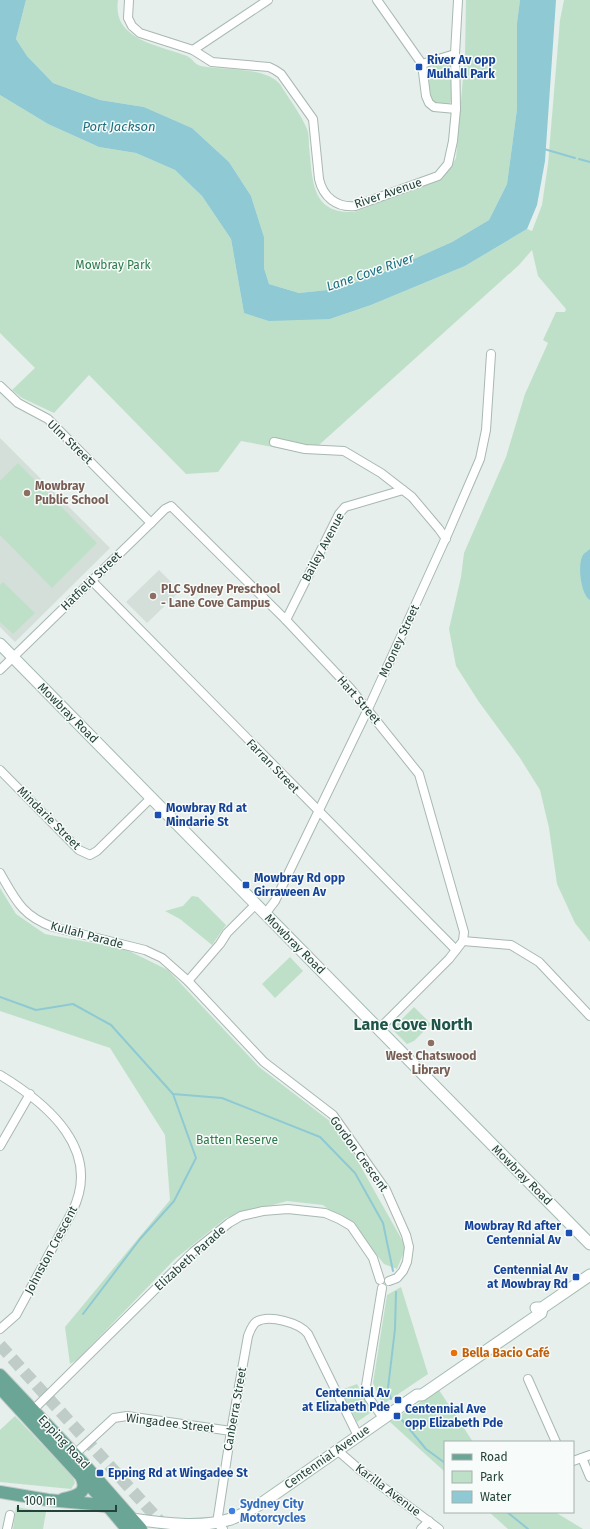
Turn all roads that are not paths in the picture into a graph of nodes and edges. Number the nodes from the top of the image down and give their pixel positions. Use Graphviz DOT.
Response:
graph roads {
  1 [pos="129,0"];
  2 [pos="268,0"];
  3 [pos="377,0"];
  4 [pos="458,0"];
  5 [pos="193,50"];
  6 [pos="454,54"];
  7 [pos="422,64"];
  8 [pos="456,109"];
  9 [pos="491,354"];
  10 [pos="0,386"];
  11 [pos="274,442"];
  12 [pos="403,490"];
  13 [pos="171,506"];
  14 [pos="151,522"];
  15 [pos="446,539"];
  16 [pos="92,581"];
  17 [pos="286,620"];
  18 [pos="0,644"];
  19 [pos="13,657"];
  20 [pos="0,670"];
  21 [pos="368,709"];
  22 [pos="0,770"];
  23 [pos="152,797"];
  24 [pos="319,812"];
  25 [pos="0,873"];
  26 [pos="256,904"];
  27 [pos="266,914"];
  28 [pos="463,941"];
  29 [pos="456,950"];
  30 [pos="188,981"];
  31 [pos="590,1016"];
  32 [pos="379,1029"];
  33 [pos="0,1075"];
  34 [pos="30,1094"];
  35 [pos="0,1146"];
  36 [pos="590,1244"];
  37 [pos="590,1275"];
  38 [pos="380,1280"];
  39 [pos="389,1281"];
  40 [pos="382,1288"];
  41 [pos="0,1329"];
  42 [pos="0,1375"];
  43 [pos="528,1379"];
  44 [pos="0,1388"];
  45 [pos="33,1410"];
  46 [pos="383,1418"];
  47 [pos="231,1431"];
  48 [pos="358,1436"];
  49 [pos="556,1441"];
  50 [pos="337,1450"];
  51 [pos="75,1454"];
  52 [pos="590,1455"];
  53 [pos="582,1458"];
  54 [pos="574,1461"];
  55 [pos="81,1476"];
  56 [pos="590,1477"];
  57 [pos="0,1492"];
  58 [pos="53,1500"];
  59 [pos="10,1515"];
  60 [pos="122,1516"];
  61 [pos="429,1521"];
  62 [pos="189,1524"];
  63 [pos="157,1526"];
  64 [pos="220,1526"];
  65 [pos="7,1529"];
  66 [pos="141,1529"];
  67 [pos="421,1529"];
  68 [pos="439,1529"];
  1 -- 5 [label="street, River Avenue"];
  2 -- 5 [label="street"];
  3 -- 7 [label="street"];
  4 -- 6 [label="street, River Avenue"];
  5 -- 8 [label="street, River Avenue"];
  6 -- 7 [label="street"];
  6 -- 8 [label="street, River Avenue"];
  7 -- 8 [label="street"];
  9 -- 15 [label="street, Mooney Street"];
  10 -- 14 [label="street, Ulm Street"];
  11 -- 12 [label="street"];
  12 -- 15 [label="street"];
  12 -- 17 [label="street, Bailey Avenue"];
  13 -- 14 [label="street, Hatfield Street"];
  13 -- 17 [label="street, Hart Street"];
  14 -- 16 [label="street, Hatfield Street"];
  15 -- 21 [label="street, Mooney Street"];
  16 -- 19 [label="street, Hatfield Street"];
  16 -- 24 [label="street, Farran Street"];
  17 -- 21 [label="street, Hart Street"];
  18 -- 19 [label="main road, Mowbray Road"];
  19 -- 20 [label="street"];
  19 -- 23 [label="main road, Mowbray Road"];
  21 -- 24 [label="street, Mooney Street"];
  21 -- 28 [label="street, Hart Street"];
  22 -- 23 [label="street, Mindarie Street"];
  23 -- 26 [label="main road, Mowbray Road"];
  24 -- 27 [label="street, Mooney Street"];
  24 -- 29 [label="street, Farran Street"];
  25 -- 30 [label="street, Kullah Parade"];
  26 -- 27 [label="main road, Mowbray Road"];
  26 -- 30 [label="street"];
  27 -- 32 [label="main road, Mowbray Road"];
  28 -- 29 [label="street"];
  28 -- 31 [label="street"];
  29 -- 32 [label="street"];
  30 -- 39 [label="street, Gordon Crescent"];
  32 -- 36 [label="main road, Mowbray Road"];
  33 -- 34 [label="street, Johnston Crescent"];
  34 -- 35 [label="street"];
  34 -- 41 [label="street, Johnston Crescent"];
  37 -- 46 [label="main road, Centennial Avenue"];
  38 -- 39 [label="street"];
  38 -- 40 [label="street"];
  38 -- 45 [label="street, Elizabeth Parade"];
  39 -- 40 [label="street"];
  40 -- 46 [label="street"];
  42 -- 45 [label="main road, Epping Road"];
  43 -- 49 [label="street"];
  44 -- 55 [label="main road, Epping Road"];
  45 -- 51 [label="main road, Epping Road"];
  46 -- 48 [label="main road, Centennial Avenue"];
  47 -- 48 [label="street, Canberra Street"];
  47 -- 51 [label="street, Wingadee Street"];
  47 -- 64 [label="street, Canberra Street"];
  48 -- 50 [label="main road, Centennial Avenue"];
  50 -- 61 [label="street, Karilla Avenue"];
  50 -- 64 [label="main road, Centennial Avenue"];
  51 -- 60 [label="main road, Epping Road"];
  52 -- 53 [label="street"];
  53 -- 54 [label="street"];
  53 -- 56 [label="street"];
  55 -- 58 [label="main road"];
  55 -- 60 [label="main road, Epping Road"];
  57 -- 58 [label="main road, Centennial Avenue"];
  58 -- 60 [label="main road, Centennial Avenue"];
  59 -- 65 [label="street"];
  60 -- 62 [label="main road, Centennial Avenue"];
  60 -- 63 [label="main road, Centennial Avenue"];
  60 -- 66 [label="main road, Epping Road"];
  61 -- 67 [label="street"];
  61 -- 68 [label="street, Karilla Avenue"];
  62 -- 63 [label="main road, Centennial Avenue"];
  62 -- 64 [label="main road, Centennial Avenue"];
}
